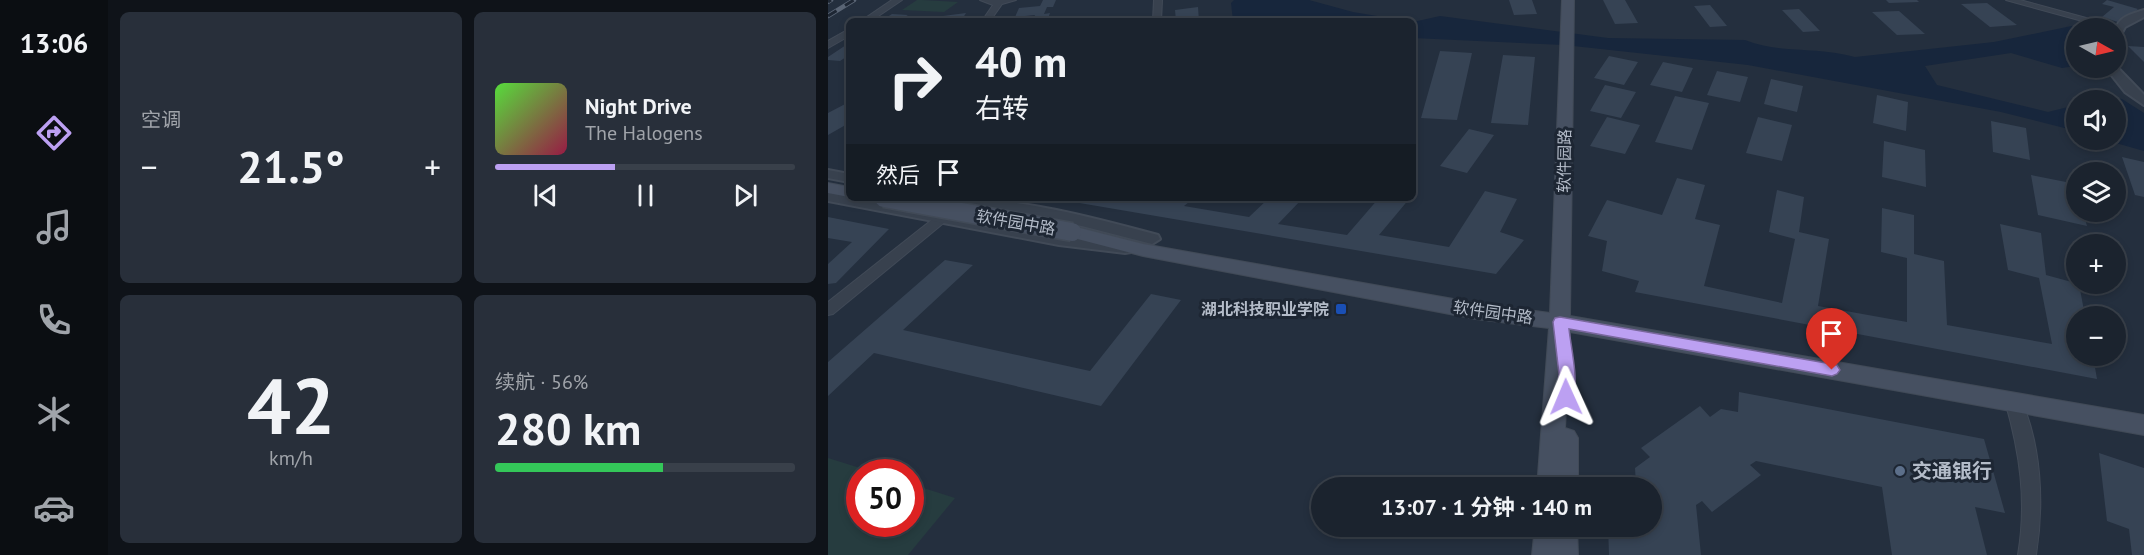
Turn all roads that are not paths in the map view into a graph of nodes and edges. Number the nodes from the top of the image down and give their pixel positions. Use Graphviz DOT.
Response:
graph roads {
  1 [pos="898,0"];
  2 [pos="984,0"];
  3 [pos="1012,0"];
  4 [pos="1158,0"];
  5 [pos="1568,0"];
  6 [pos="2010,0"];
  7 [pos="999,3"];
  8 [pos="2144,13"];
  9 [pos="870,18"];
  10 [pos="988,18"];
  11 [pos="1157,18"];
  12 [pos="2070,18"];
  13 [pos="2126,22"];
  14 [pos="846,34"];
  15 [pos="828,45"];
  16 [pos="2120,78"];
  17 [pos="2144,100"];
  18 [pos="828,174"];
  19 [pos="846,177"];
  20 [pos="828,183"];
  21 [pos="846,186"];
  22 [pos="828,188"];
  23 [pos="846,191"];
  24 [pos="828,196"];
  25 [pos="846,198"];
  26 [pos="887,201"];
  27 [pos="927,201"];
  28 [pos="1008,202"];
  29 [pos="942,218"];
  30 [pos="1075,230"];
  31 [pos="1148,245"];
  32 [pos="828,309"];
  33 [pos="1560,322"];
  34 [pos="2013,401"];
  35 [pos="2144,425"];
  36 [pos="1551,477"];
  37 [pos="1565,477"];
  38 [pos="1547,537"];
  39 [pos="1564,537"];
  40 [pos="1546,555"];
  41 [pos="1564,555"];
  42 [pos="2027,555"];
  1 -- 9 [label="street"];
  2 -- 7 [label="street"];
  3 -- 7 [label="street"];
  4 -- 11 [label="street"];
  5 -- 33 [label="main road, 软件园路"];
  6 -- 12 [label="street"];
  7 -- 10 [label="street"];
  8 -- 13 [label="street"];
  14 -- 15 [label="street"];
  16 -- 17 [label="street"];
  18 -- 19 [label="street"];
  20 -- 21 [label="main road"];
  22 -- 23 [label="main road"];
  24 -- 25 [label="street"];
  26 -- 29 [label="street"];
  26 -- 30 [label="main road, 软件园中路, bridge"];
  27 -- 30 [label="main road, 软件园中路"];
  28 -- 31 [label="street"];
  29 -- 31 [label="street"];
  29 -- 32 [label="street"];
  30 -- 31 [label="main road, 软件园中路"];
  31 -- 33 [label="main road, 软件园中路"];
  33 -- 34 [label="main road, 软件园中路"];
  33 -- 36 [label="main road"];
  33 -- 37 [label="main road"];
  34 -- 35 [label="main road, 软件园中路"];
  34 -- 42 [label="street"];
  38 -- 40 [label="main road"];
  39 -- 41 [label="main road"];
}
